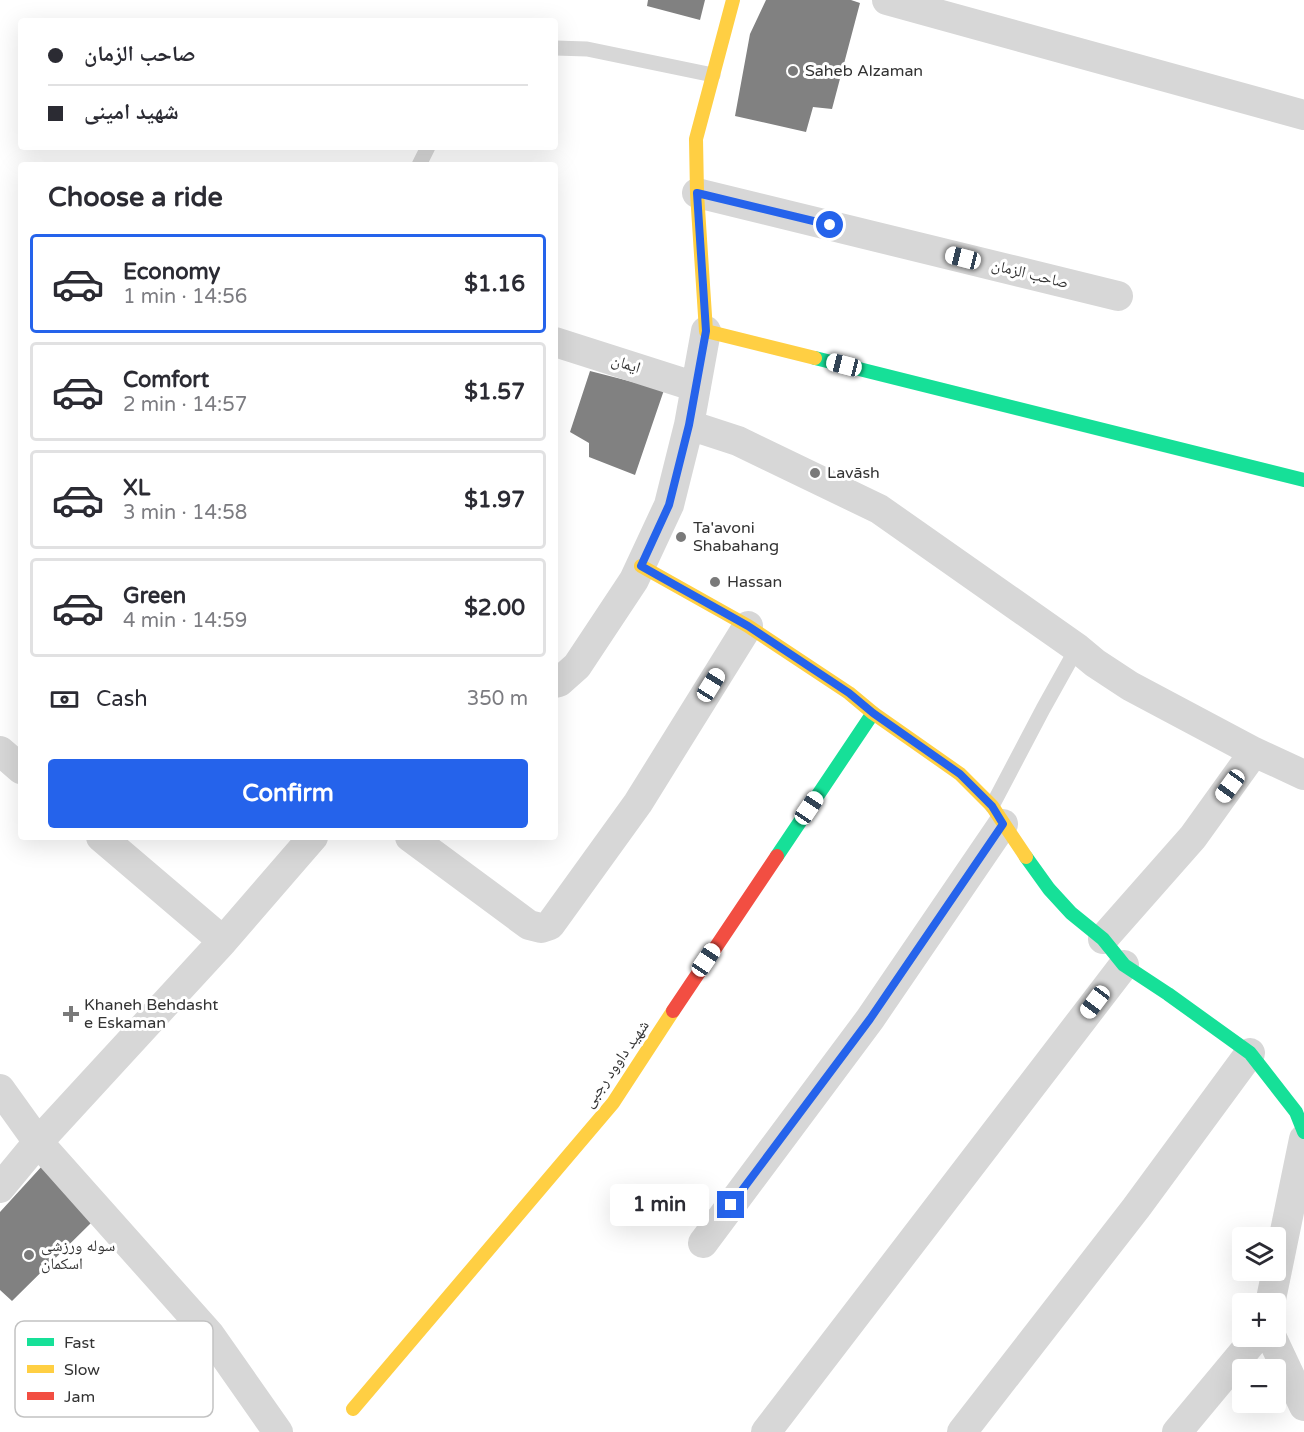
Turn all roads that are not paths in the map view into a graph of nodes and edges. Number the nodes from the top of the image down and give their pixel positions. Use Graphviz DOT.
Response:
graph roads {
  1 [pos="733,0"];
  2 [pos="887,0"];
  3 [pos="558,48"];
  4 [pos="713,75"];
  5 [pos="1304,115"];
  6 [pos="697,193"];
  7 [pos="1118,296"];
  8 [pos="706,331"];
  9 [pos="558,343"];
  10 [pos="696,387"];
  11 [pos="689,425"];
  12 [pos="1304,480"];
  13 [pos="641,566"];
  14 [pos="748,626"];
  15 [pos="1077,648"];
  16 [pos="558,682"];
  17 [pos="873,713"];
  18 [pos="0,751"];
  19 [pos="1254,752"];
  20 [pos="18,766"];
  21 [pos="1304,775"];
  22 [pos="998,815"];
  23 [pos="105,840"];
  24 [pos="310,840"];
  25 [pos="414,840"];
  26 [pos="1103,939"];
  27 [pos="223,941"];
  28 [pos="1124,965"];
  29 [pos="1250,1053"];
  30 [pos="0,1089"];
  31 [pos="1304,1132"];
  32 [pos="1304,1139"];
  33 [pos="38,1142"];
  34 [pos="0,1188"];
  35 [pos="703,1243"];
  36 [pos="1272,1293"];
  37 [pos="198,1321"];
  38 [pos="213,1339"];
  39 [pos="1248,1347"];
  40 [pos="1276,1347"];
  41 [pos="1304,1406"];
  42 [pos="353,1409"];
  43 [pos="278,1432"];
  44 [pos="766,1432"];
  45 [pos="962,1432"];
  46 [pos="1177,1432"];
  1 -- 4 [label="street"];
  2 -- 5 [label="street"];
  3 -- 4 [label="lane"];
  4 -- 6 [label="street"];
  6 -- 7 [label="street, صاحب الزمان"];
  6 -- 8 [label="street"];
  8 -- 10 [label="street"];
  8 -- 12 [label="street"];
  9 -- 10 [label="street, ایمان"];
  10 -- 11 [label="street"];
  11 -- 13 [label="street"];
  11 -- 15 [label="street"];
  13 -- 14 [label="street"];
  13 -- 16 [label="street"];
  14 -- 17 [label="street"];
  14 -- 25 [label="street"];
  15 -- 19 [label="street"];
  15 -- 22 [label="lane"];
  17 -- 22 [label="street"];
  17 -- 42 [label="street, شهید داوود رجبی"];
  18 -- 20 [label="street"];
  19 -- 21 [label="street"];
  19 -- 26 [label="street"];
  22 -- 26 [label="street"];
  22 -- 35 [label="street"];
  23 -- 27 [label="street"];
  24 -- 27 [label="street"];
  26 -- 28 [label="street"];
  27 -- 33 [label="street"];
  28 -- 29 [label="street"];
  28 -- 44 [label="street"];
  29 -- 31 [label="street"];
  29 -- 45 [label="street"];
  30 -- 33 [label="street"];
  32 -- 36 [label="street"];
  33 -- 34 [label="street"];
  33 -- 37 [label="street"];
  38 -- 43 [label="street"];
  39 -- 46 [label="street"];
  40 -- 41 [label="street"];
}
